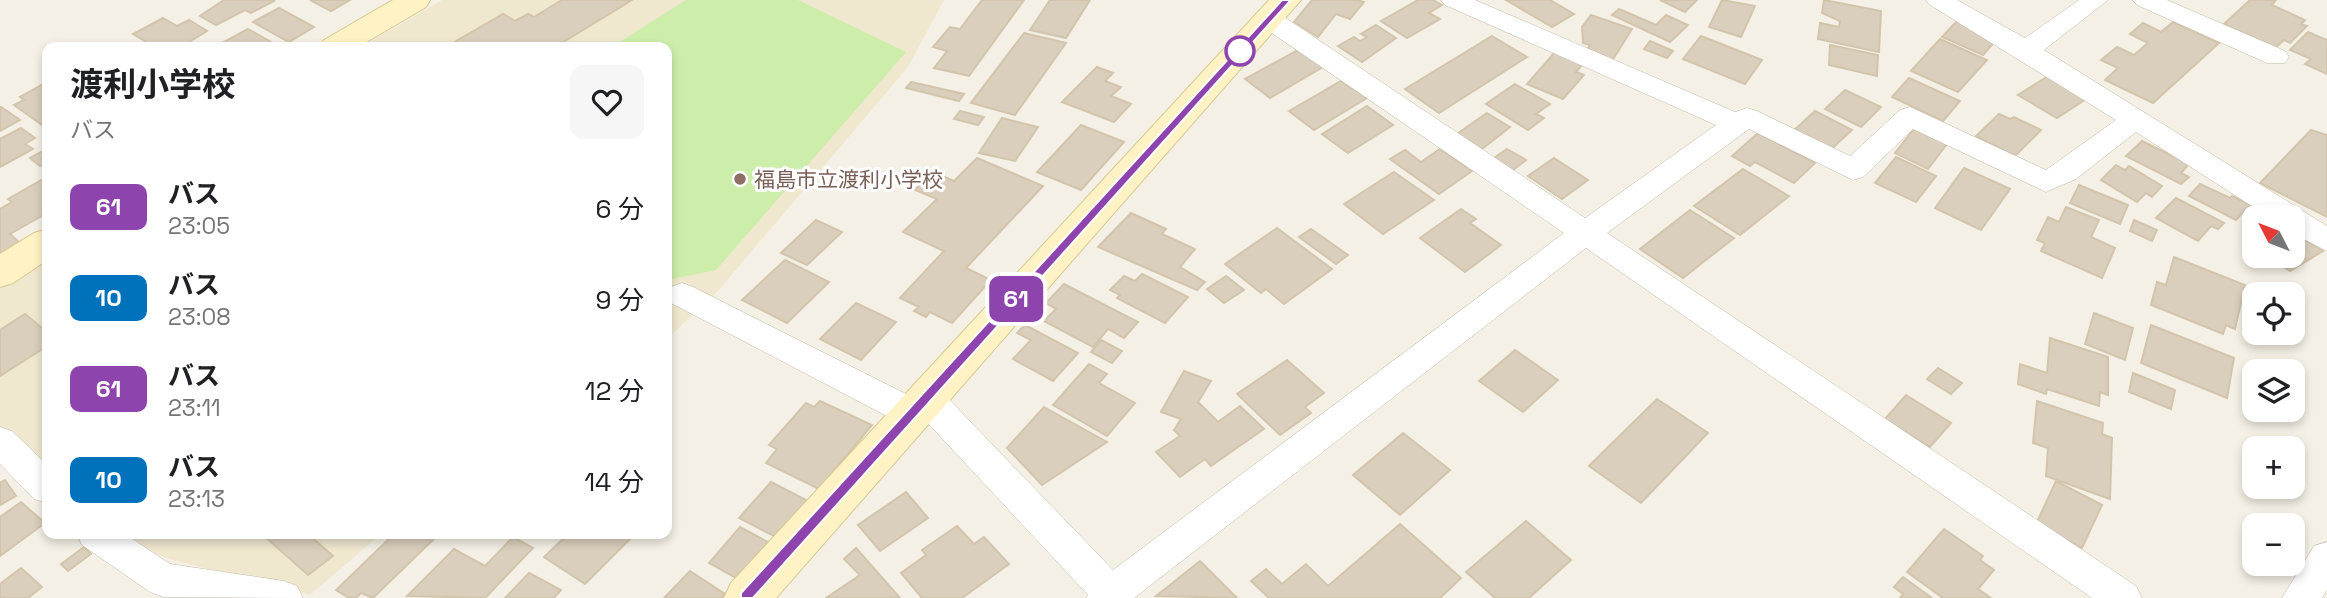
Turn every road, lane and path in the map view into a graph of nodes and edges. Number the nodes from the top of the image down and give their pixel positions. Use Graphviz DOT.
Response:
graph roads {
  1 [pos="415,0"];
  2 [pos="1454,0"];
  3 [pos="1938,0"];
  4 [pos="2095,0"];
  5 [pos="2146,0"];
  6 [pos="1278,9"];
  7 [pos="344,42"];
  8 [pos="2026,50"];
  9 [pos="2276,57"];
  10 [pos="2136,119"];
  11 [pos="1737,124"];
  12 [pos="2272,205"];
  13 [pos="2305,226"];
  14 [pos="1585,233"];
  15 [pos="2327,240"];
  16 [pos="42,245"];
  17 [pos="0,273"];
  18 [pos="682,295"];
  19 [pos="919,405"];
  20 [pos="0,441"];
  21 [pos="42,483"];
  22 [pos="102,539"];
  23 [pos="2327,558"];
  24 [pos="1110,596"];
  25 [pos="2307,597"];
  26 [pos="284,598"];
  27 [pos="747,598"];
  28 [pos="2123,598"];
  1 -- 7 [label="main road"];
  2 -- 11 [label="street"];
  3 -- 8 [label="street"];
  4 -- 8 [label="street"];
  5 -- 9 [label="street"];
  6 -- 14 [label="street"];
  6 -- 19 [label="main road"];
  8 -- 10 [label="street"];
  10 -- 11 [label="street"];
  10 -- 12 [label="street"];
  11 -- 14 [label="street"];
  13 -- 15 [label="street"];
  14 -- 24 [label="street"];
  14 -- 28 [label="street"];
  16 -- 17 [label="main road"];
  18 -- 19 [label="street"];
  19 -- 24 [label="street"];
  19 -- 27 [label="main road"];
  20 -- 21 [label="street"];
  22 -- 26 [label="street"];
  23 -- 25 [label="street"];
}
